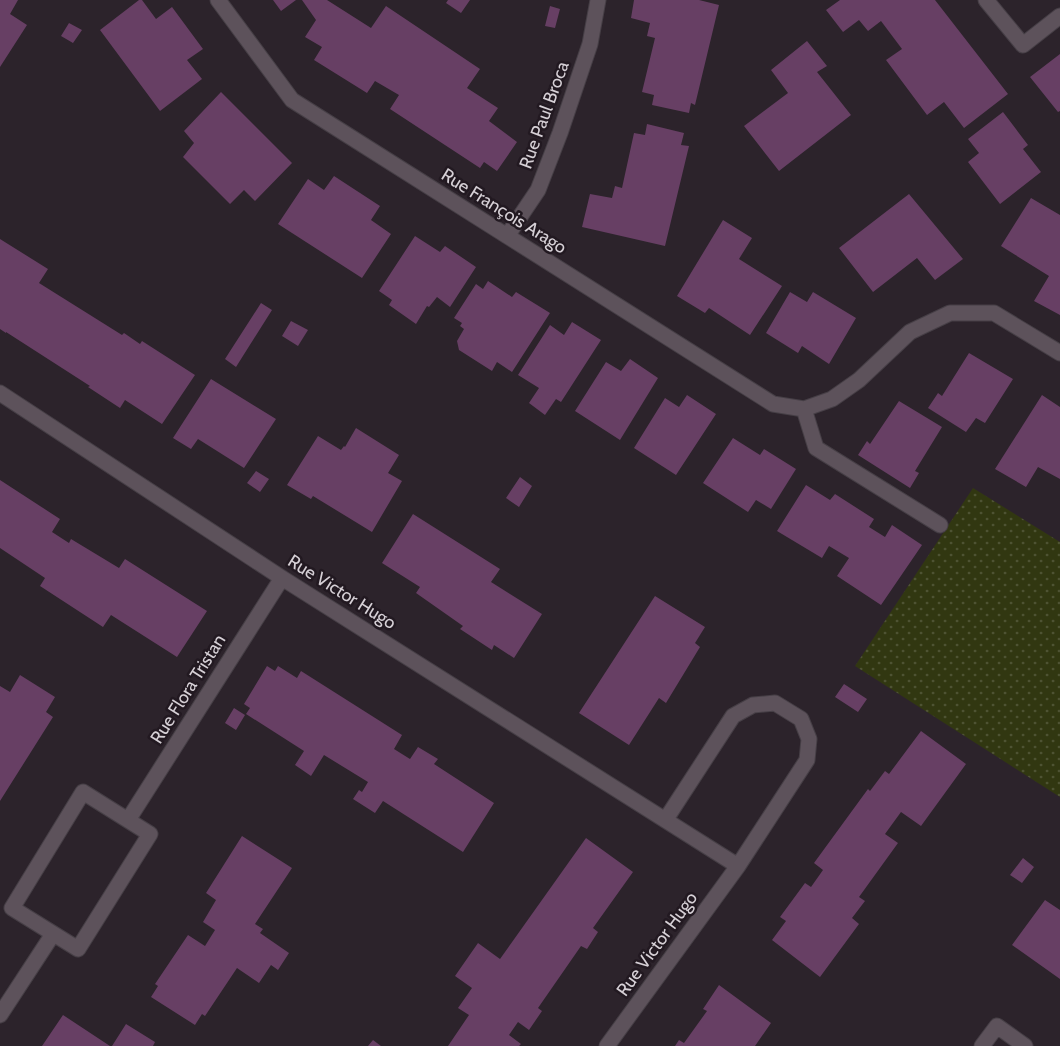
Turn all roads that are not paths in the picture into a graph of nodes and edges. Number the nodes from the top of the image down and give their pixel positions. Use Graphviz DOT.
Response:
graph roads {
  1 [pos="218,0"];
  2 [pos="598,0"];
  3 [pos="986,0"];
  4 [pos="1060,16"];
  5 [pos="507,236"];
  6 [pos="1060,353"];
  7 [pos="0,393"];
  8 [pos="804,409"];
  9 [pos="940,525"];
  10 [pos="282,578"];
  11 [pos="666,819"];
  12 [pos="128,820"];
  13 [pos="738,866"];
  14 [pos="53,934"];
  15 [pos="0,1015"];
  16 [pos="607,1046"];
  17 [pos="982,1046"];
  18 [pos="1025,1046"];
  1 -- 5 [label="street, Rue François Arago"];
  2 -- 5 [label="street, Rue Paul Broca"];
  3 -- 4 [label="street"];
  5 -- 8 [label="street, Rue François Arago"];
  6 -- 8 [label="street, Rue François Arago"];
  7 -- 10 [label="street, Rue Victor Hugo"];
  8 -- 9 [label="street"];
  10 -- 11 [label="street, Rue Victor Hugo"];
  10 -- 12 [label="street, Rue Flora Tristan"];
  11 -- 13 [label="street, Rue Victor Hugo"];
  11 -- 13 [label="street, Rue Victor Hugo"];
  12 -- 14 [label="street"];
  12 -- 14 [label="street"];
  13 -- 16 [label="street, Rue Victor Hugo"];
  14 -- 15 [label="street"];
  17 -- 18 [label="street"];
}
